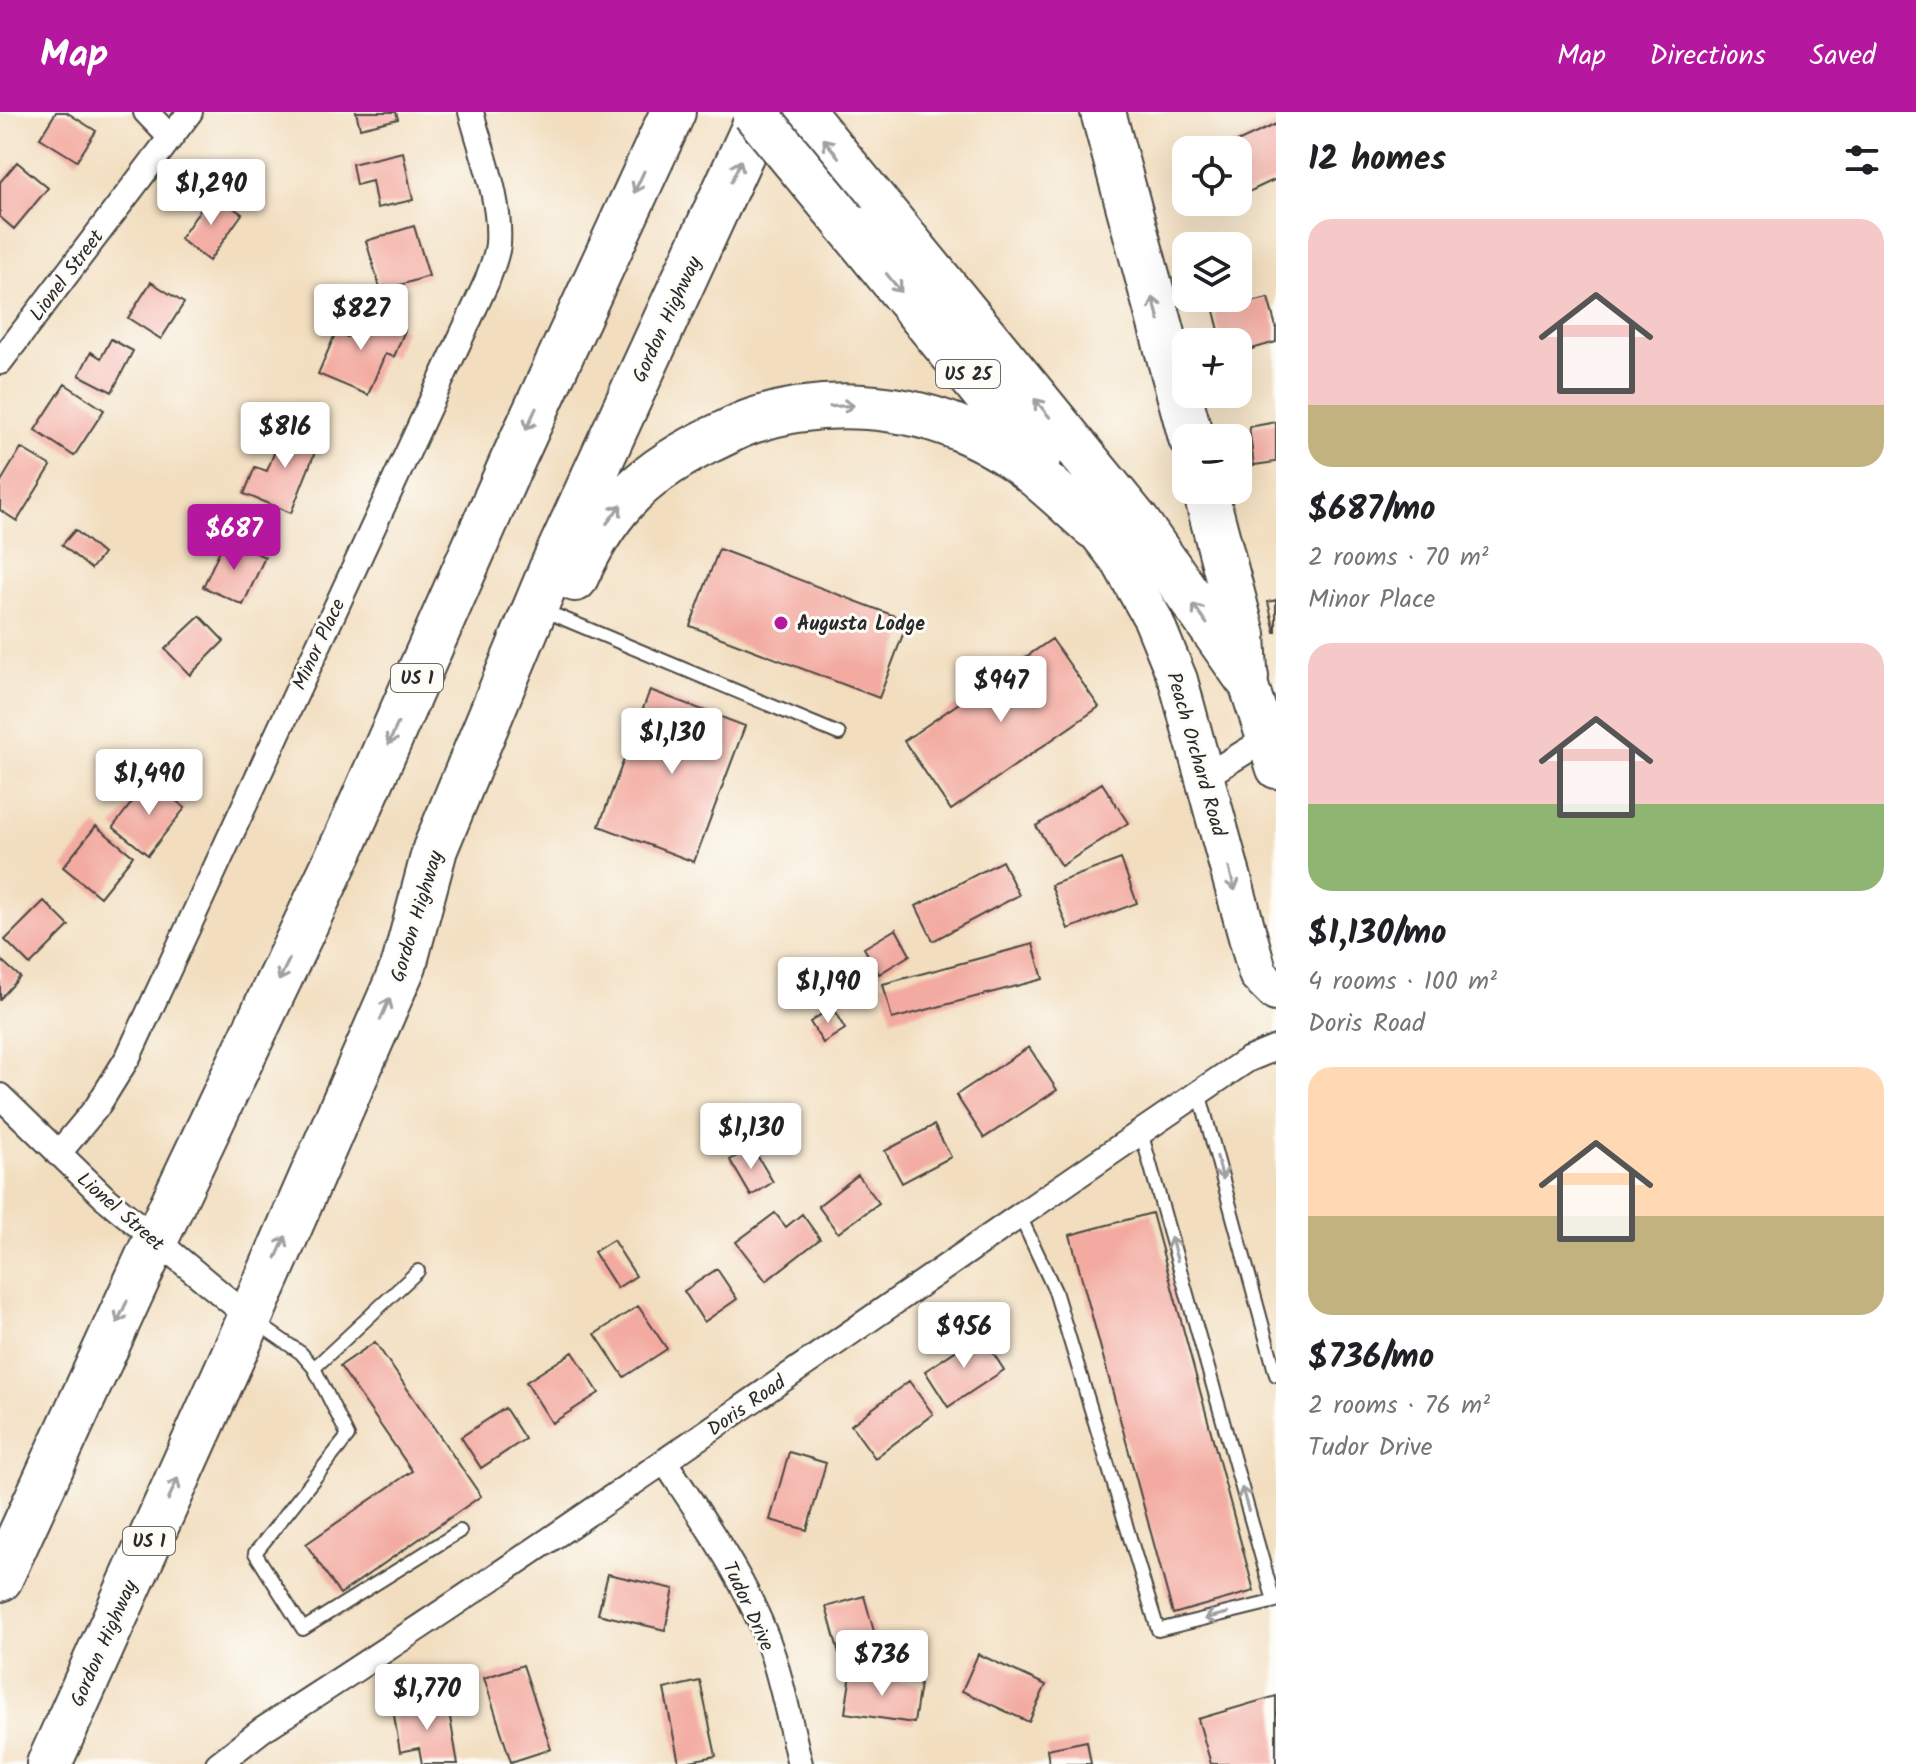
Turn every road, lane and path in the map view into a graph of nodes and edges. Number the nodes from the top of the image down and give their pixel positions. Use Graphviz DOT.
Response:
graph roads {
  1 [pos="146,112"];
  2 [pos="190,112"];
  3 [pos="471,112"];
  4 [pos="673,112"];
  5 [pos="754,112"];
  6 [pos="761,112"];
  7 [pos="802,112"];
  8 [pos="1103,112"];
  9 [pos="170,137"];
  10 [pos="852,203"];
  11 [pos="0,362"];
  12 [pos="1187,424"];
  13 [pos="1209,504"];
  14 [pos="1093,526"];
  15 [pos="557,616"];
  16 [pos="1246,677"];
  17 [pos="839,734"];
  18 [pos="1273,747"];
  19 [pos="1204,777"];
  20 [pos="404,965"];
  21 [pos="1276,992"];
  22 [pos="1276,1048"];
  23 [pos="1199,1092"];
  24 [pos="0,1096"];
  25 [pos="1141,1132"];
  26 [pos="58,1154"];
  27 [pos="1019,1214"];
  28 [pos="155,1241"];
  29 [pos="418,1271"];
  30 [pos="250,1318"];
  31 [pos="314,1368"];
  32 [pos="1276,1375"];
  33 [pos="665,1462"];
  34 [pos="460,1531"];
  35 [pos="0,1579"];
  36 [pos="1275,1601"];
  37 [pos="49,1764"];
  38 [pos="218,1764"];
  39 [pos="800,1764"];
  1 -- 9 [label="street"];
  2 -- 9 [label="street, Lionel Street"];
  3 -- 26 [label="street, Minor Place"];
  4 -- 28 [label="highway, US 1, one-way"];
  5 -- 10 [label="highway, US 25, bridge"];
  20 -- 6 [label="highway, Gordon Highway / US 1, one-way"];
  10 -- 7 [label="highway, one-way"];
  12 -- 8 [label="highway, one-way"];
  9 -- 11 [label="street, Lionel Street"];
  10 -- 14 [label="highway, US 25, one-way"];
  16 -- 10 [label="highway, one-way"];
  13 -- 16 [label="highway"];
  15 -- 14 [label="highway, one-way"];
  14 -- 19 [label="main road, Peach Orchard Road / US 25"];
  15 -- 17 [label="lane"];
  15 -- 20 [label="highway"];
  16 -- 18 [label="main road"];
  18 -- 19 [label="street"];
  19 -- 21 [label="main road, Peach Orchard Road / US 25, one-way"];
  30 -- 20 [label="highway, Gordon Highway / US 1, one-way"];
  22 -- 23 [label="street, Doris Road"];
  23 -- 25 [label="street, Doris Road"];
  23 -- 32 [label="lane, one-way"];
  24 -- 26 [label="street, Lionel Street"];
  25 -- 27 [label="street, Doris Road"];
  36 -- 25 [label="lane, one-way"];
  26 -- 28 [label="street, Lionel Street"];
  27 -- 33 [label="street, Doris Road"];
  36 -- 27 [label="lane, one-way"];
  28 -- 30 [label="street, Lionel Street"];
  28 -- 35 [label="highway, US 1, one-way"];
  29 -- 31 [label="lane"];
  30 -- 31 [label="lane"];
  37 -- 30 [label="highway, Gordon Highway / US 1, one-way"];
  31 -- 34 [label="lane"];
  33 -- 38 [label="street, Doris Road"];
  33 -- 39 [label="street, Tudor Drive"];
}
